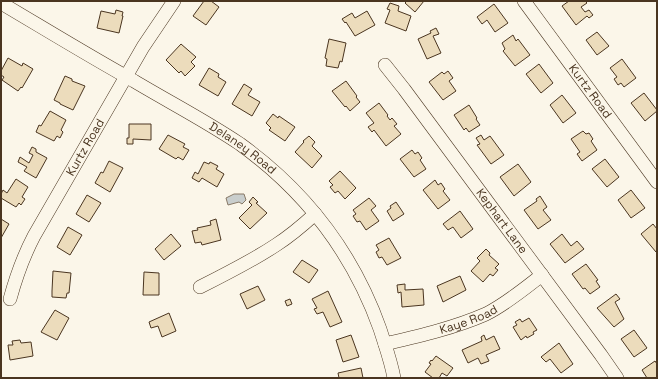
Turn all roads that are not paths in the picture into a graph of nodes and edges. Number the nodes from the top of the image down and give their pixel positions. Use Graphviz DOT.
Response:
graph roads {
  1 [pos="174,1"];
  2 [pos="524,1"];
  3 [pos="1,3"];
  4 [pos="385,65"];
  5 [pos="126,77"];
  6 [pos="657,182"];
  7 [pos="315,214"];
  8 [pos="542,275"];
  9 [pos="200,287"];
  10 [pos="10,299"];
  11 [pos="385,344"];
  12 [pos="394,378"];
  13 [pos="617,378"];
  1 -- 5 [label="street, Kurtz Road"];
  2 -- 6 [label="street, Kurtz Road"];
  3 -- 5 [label="street, Delaney Road"];
  4 -- 8 [label="street, Kephart Lane"];
  5 -- 7 [label="street, Delaney Road"];
  5 -- 10 [label="street, Kurtz Road"];
  7 -- 9 [label="street"];
  7 -- 11 [label="street, Delaney Road"];
  8 -- 11 [label="street, Kaye Road"];
  8 -- 13 [label="street, Kephart Lane"];
  11 -- 12 [label="street, Delaney Road"];
}
